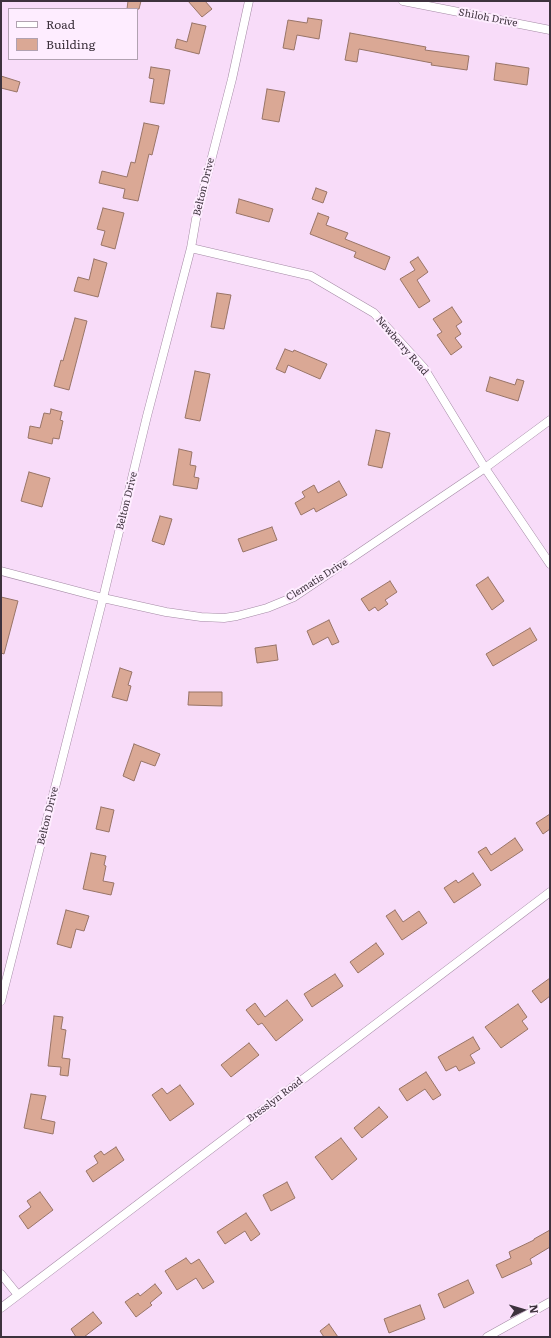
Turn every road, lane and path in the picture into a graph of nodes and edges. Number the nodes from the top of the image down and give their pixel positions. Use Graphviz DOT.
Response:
graph roads {
  1 [pos="249,1"];
  2 [pos="403,1"];
  3 [pos="550,30"];
  4 [pos="191,248"];
  5 [pos="550,420"];
  6 [pos="485,468"];
  7 [pos="550,564"];
  8 [pos="1,571"];
  9 [pos="103,598"];
  10 [pos="550,892"];
  11 [pos="1,1001"];
  12 [pos="1,1274"];
  13 [pos="18,1294"];
  14 [pos="550,1302"];
  15 [pos="1,1308"];
  16 [pos="487,1337"];
  1 -- 4 [label="street, Belton Drive"];
  2 -- 3 [label="street, Shiloh Drive"];
  4 -- 6 [label="street, Newberry Road"];
  4 -- 9 [label="street, Belton Drive"];
  5 -- 6 [label="street, Clematis Drive"];
  6 -- 7 [label="street, Newberry Road"];
  6 -- 9 [label="street, Clematis Drive"];
  8 -- 9 [label="street, Clematis Drive"];
  9 -- 11 [label="street, Belton Drive"];
  10 -- 13 [label="street, Bresslyn Road"];
  12 -- 13 [label="street"];
  13 -- 15 [label="street, Bresslyn Road"];
  14 -- 16 [label="street"];
}
